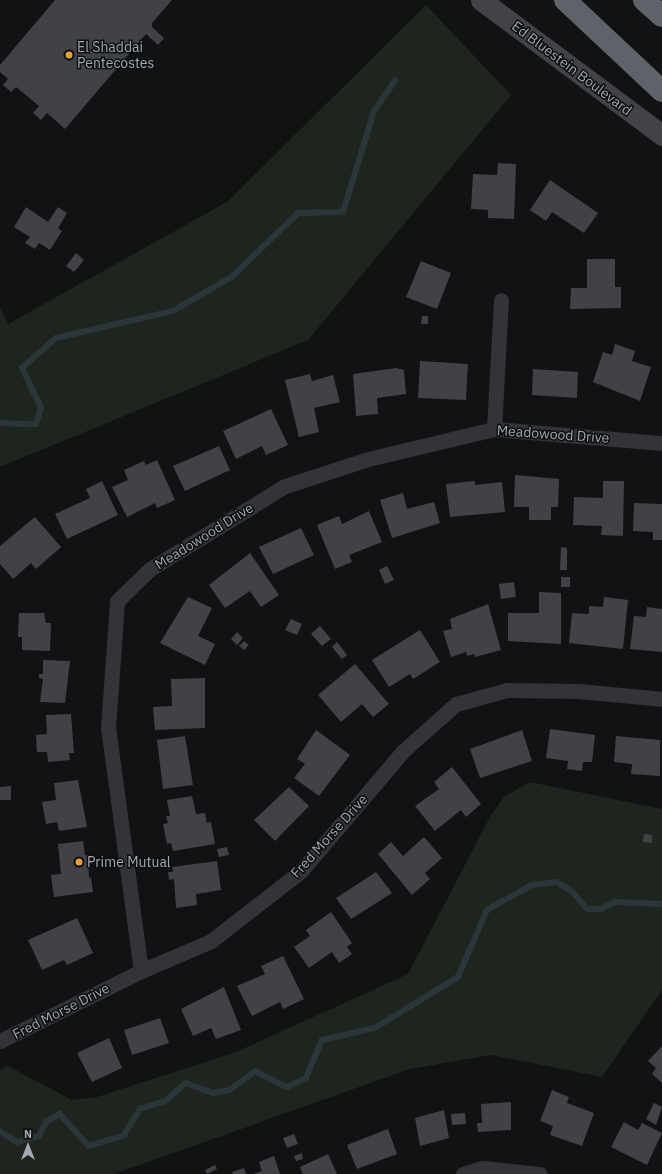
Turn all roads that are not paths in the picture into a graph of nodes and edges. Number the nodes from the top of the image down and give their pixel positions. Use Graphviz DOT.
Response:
graph roads {
  1 [pos="481,0"];
  2 [pos="567,0"];
  3 [pos="644,0"];
  4 [pos="662,16"];
  5 [pos="662,77"];
  6 [pos="662,91"];
  7 [pos="662,135"];
  8 [pos="501,300"];
  9 [pos="494,429"];
  10 [pos="662,443"];
  11 [pos="662,699"];
  12 [pos="141,971"];
  13 [pos="0,1042"];
  14 [pos="463,1174"];
  15 [pos="540,1174"];
  1 -- 7 [label="main road, Ed Bluestein Boulevard"];
  2 -- 5 [label="highway"];
  2 -- 6 [label="highway"];
  3 -- 4 [label="highway"];
  8 -- 9 [label="street"];
  9 -- 10 [label="street, Meadowood Drive"];
  9 -- 12 [label="street, Meadowood Drive"];
  11 -- 12 [label="street, Fred Morse Drive"];
  12 -- 13 [label="street, Fred Morse Drive"];
  14 -- 15 [label="street"];
}
